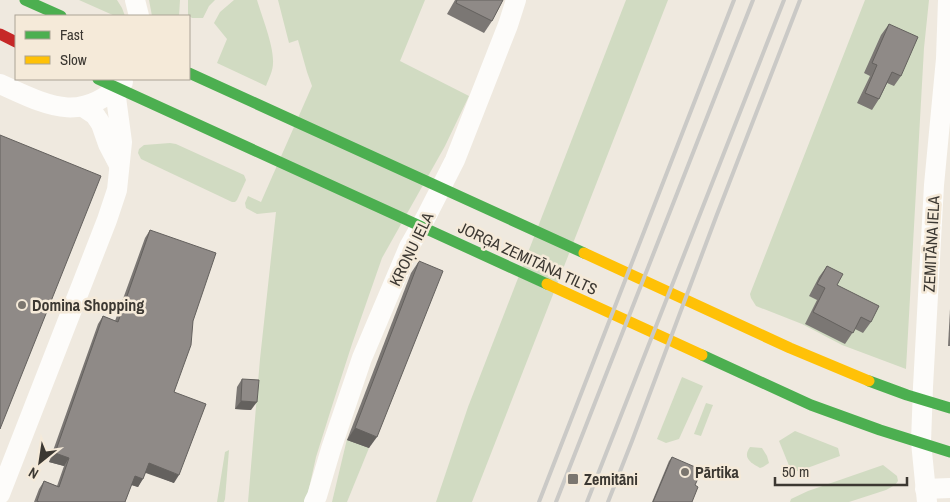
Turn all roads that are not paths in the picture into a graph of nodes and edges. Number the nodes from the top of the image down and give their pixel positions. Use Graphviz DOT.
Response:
graph roads {
  1 [pos="25,0"];
  2 [pos="135,0"];
  3 [pos="516,0"];
  4 [pos="948,0"];
  5 [pos="60,15"];
  6 [pos="140,15"];
  7 [pos="0,34"];
  8 [pos="15,42"];
  9 [pos="190,74"];
  10 [pos="100,80"];
  11 [pos="0,84"];
  12 [pos="120,84"];
  13 [pos="82,107"];
  14 [pos="120,167"];
  15 [pos="950,408"];
  16 [pos="950,452"];
  17 [pos="950,488"];
  18 [pos="0,494"];
  19 [pos="926,495"];
  20 [pos="314,502"];
  1 -- 5 [label="main road"];
  2 -- 6 [label="street"];
  3 -- 20 [label="street, KROŅU IELA"];
  4 -- 19 [label="street, ZEMITĀNA IELA"];
  7 -- 8 [label="main road"];
  9 -- 15 [label="main road, JORĢA ZEMITĀNA TILTS"];
  10 -- 16 [label="main road, JORĢA ZEMITĀNA TILTS"];
  11 -- 13 [label="street"];
  12 -- 13 [label="street"];
  12 -- 14 [label="street"];
  13 -- 14 [label="street"];
  14 -- 18 [label="street"];
  17 -- 19 [label="street, ZEMITĀNA IELA"];
}
